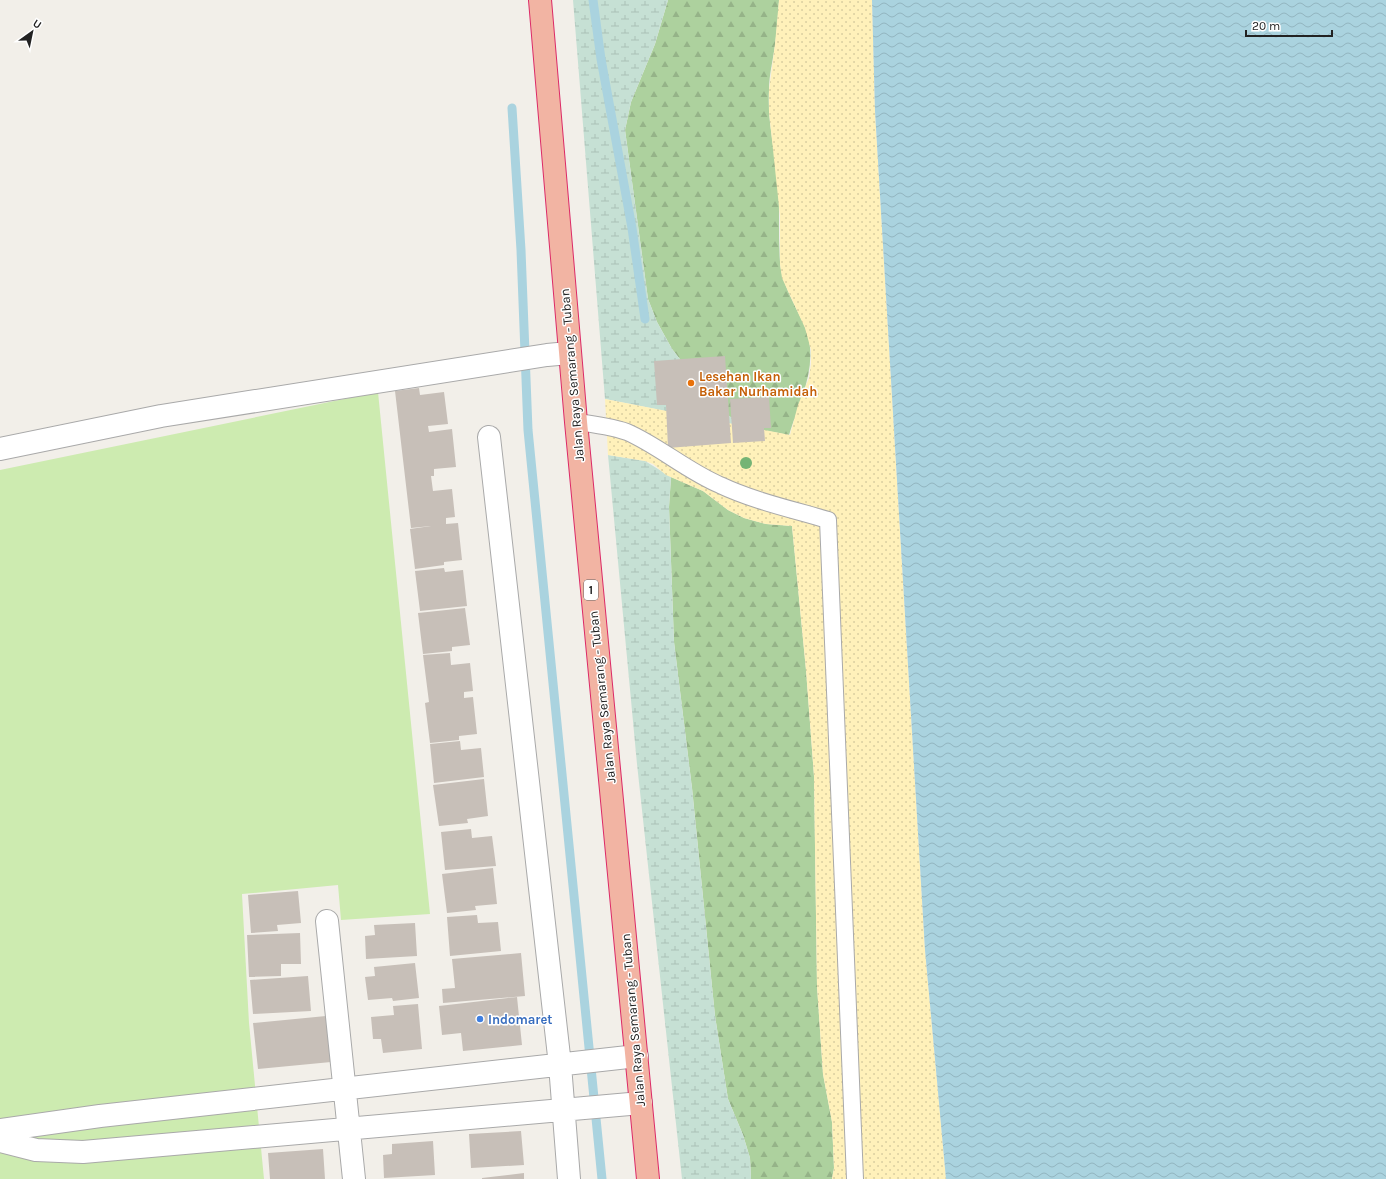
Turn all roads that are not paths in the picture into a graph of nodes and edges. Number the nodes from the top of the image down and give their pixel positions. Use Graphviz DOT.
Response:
graph roads {
  1 [pos="540,0"];
  2 [pos="570,353"];
  3 [pos="576,422"];
  4 [pos="489,437"];
  5 [pos="0,449"];
  6 [pos="327,921"];
  7 [pos="627,1057"];
  8 [pos="568,1064"];
  9 [pos="346,1089"];
  10 [pos="641,1103"];
  11 [pos="177,1107"];
  12 [pos="572,1109"];
  13 [pos="350,1128"];
  14 [pos="0,1130"];
  15 [pos="0,1141"];
  16 [pos="180,1143"];
  17 [pos="354,1179"];
  18 [pos="569,1179"];
  19 [pos="648,1179"];
  20 [pos="855,1179"];
  1 -- 2 [label="highway, Jalan Raya Semarang - Tuban / 1"];
  2 -- 3 [label="highway, Jalan Raya Semarang - Tuban / 1"];
  2 -- 5 [label="street"];
  3 -- 7 [label="highway, Jalan Raya Semarang - Tuban / 1"];
  3 -- 20 [label="lane"];
  4 -- 8 [label="street"];
  6 -- 9 [label="street"];
  7 -- 8 [label="street"];
  7 -- 10 [label="highway, Jalan Raya Semarang - Tuban / 1"];
  8 -- 9 [label="street"];
  8 -- 12 [label="street"];
  9 -- 11 [label="street"];
  9 -- 13 [label="street"];
  10 -- 12 [label="street"];
  10 -- 19 [label="highway, Jalan Raya Semarang - Tuban / 1"];
  11 -- 14 [label="street"];
  11 -- 16 [label="street"];
  12 -- 13 [label="street"];
  12 -- 18 [label="street"];
  13 -- 16 [label="street"];
  13 -- 17 [label="street"];
  15 -- 16 [label="street"];
}
